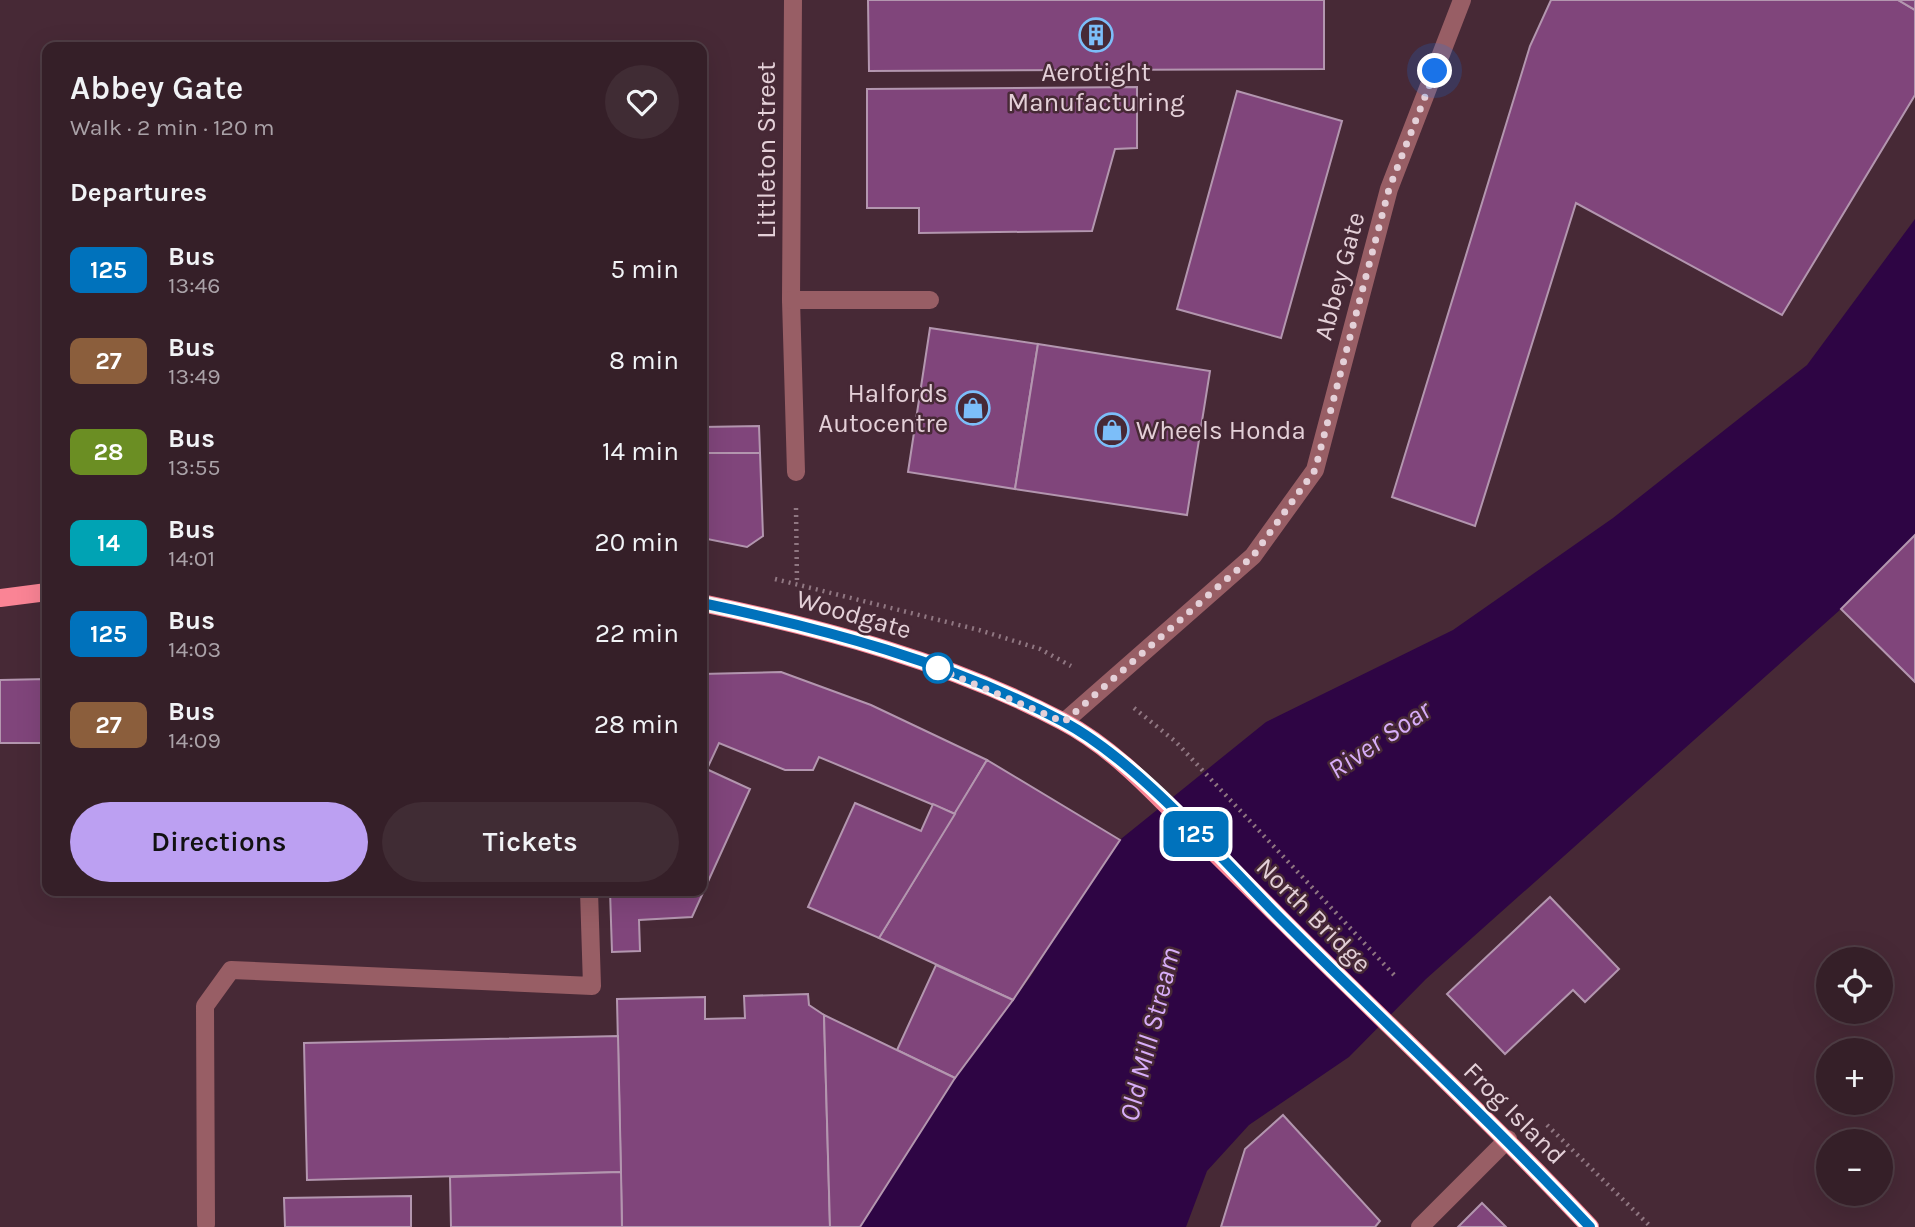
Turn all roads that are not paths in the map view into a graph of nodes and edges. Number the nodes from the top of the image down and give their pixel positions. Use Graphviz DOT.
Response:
graph roads {
  1 [pos="793,0"];
  2 [pos="1462,0"];
  3 [pos="791,300"];
  4 [pos="930,300"];
  5 [pos="796,472"];
  6 [pos="42,594"];
  7 [pos="0,598"];
  8 [pos="707,604"];
  9 [pos="1064,722"];
  10 [pos="589,896"];
  11 [pos="1401,1039"];
  12 [pos="1508,1139"];
  13 [pos="206,1224"];
  14 [pos="1420,1227"];
  15 [pos="1590,1227"];
  1 -- 3 [label="street, Littleton Street"];
  2 -- 9 [label="street, Abbey Gate"];
  3 -- 4 [label="street"];
  3 -- 5 [label="street, Littleton Street"];
  6 -- 7 [label="main road"];
  8 -- 9 [label="main road, Woodgate"];
  9 -- 11 [label="main road, North Bridge"];
  10 -- 13 [label="street"];
  11 -- 12 [label="main road, Frog Island"];
  12 -- 14 [label="street"];
  12 -- 15 [label="main road, Frog Island"];
}
